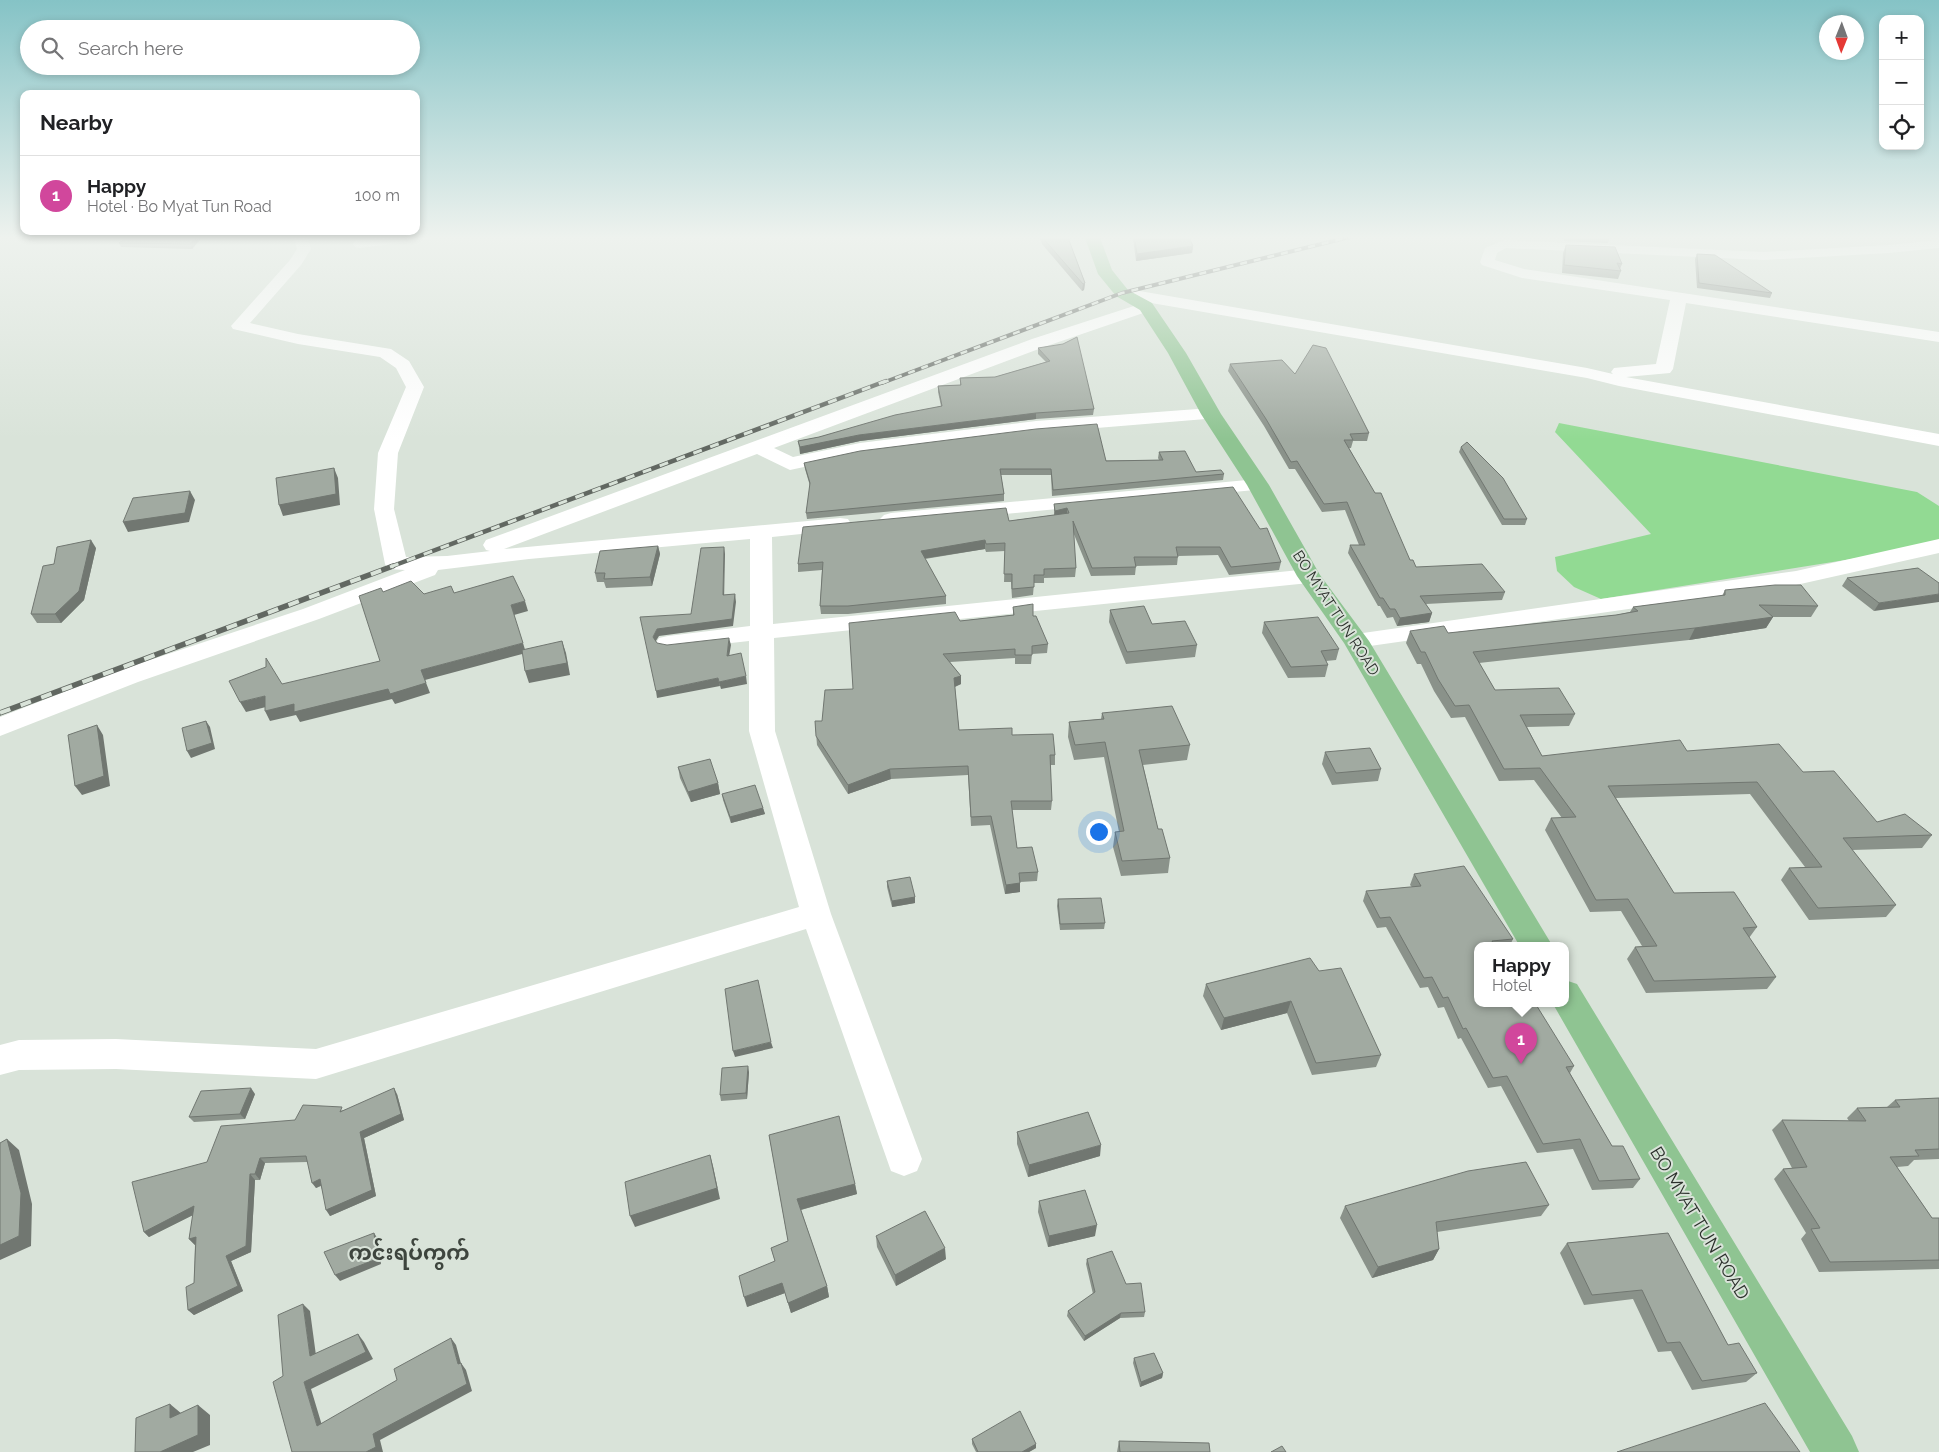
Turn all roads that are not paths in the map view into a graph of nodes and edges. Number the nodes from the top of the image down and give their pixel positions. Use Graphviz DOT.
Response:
graph roads {
  1 [pos="260,303"];
  2 [pos="1138,303"];
  3 [pos="1174,303"];
  4 [pos="1678,303"];
  5 [pos="1722,303"];
  6 [pos="1146,307"];
  7 [pos="1939,337"];
  8 [pos="1393,340"];
  9 [pos="1587,373"];
  10 [pos="1211,414"];
  11 [pos="1939,440"];
  12 [pos="758,447"];
  13 [pos="1939,452"];
  14 [pos="1258,485"];
  15 [pos="761,532"];
  16 [pos="1939,546"];
  17 [pos="447,563"];
  18 [pos="1309,576"];
  19 [pos="762,632"];
  20 [pos="1356,641"];
  21 [pos="668,643"];
  22 [pos="0,727"];
  23 [pos="816,914"];
  24 [pos="1534,942"];
  25 [pos="1569,1001"];
  26 [pos="0,1060"];
  27 [pos="904,1159"];
  28 [pos="1836,1452"];
  1 -- 17 [label="street"];
  2 -- 6 [label="main road, BO MYAT TUN ROAD"];
  3 -- 8 [label="street"];
  4 -- 9 [label="street"];
  5 -- 7 [label="street"];
  6 -- 10 [label="main road, BO MYAT TUN ROAD"];
  6 -- 12 [label="street"];
  8 -- 9 [label="street"];
  8 -- 13 [label="street"];
  9 -- 11 [label="street"];
  10 -- 12 [label="street"];
  10 -- 14 [label="main road, BO MYAT TUN ROAD"];
  12 -- 17 [label="street"];
  14 -- 15 [label="street"];
  14 -- 18 [label="main road, BO MYAT TUN ROAD"];
  15 -- 17 [label="street"];
  15 -- 19 [label="street"];
  16 -- 20 [label="street"];
  17 -- 22 [label="street"];
  18 -- 19 [label="street"];
  18 -- 20 [label="main road, BO MYAT TUN ROAD"];
  19 -- 21 [label="street"];
  19 -- 23 [label="street"];
  20 -- 24 [label="main road, BO MYAT TUN ROAD"];
  23 -- 26 [label="street"];
  23 -- 27 [label="street"];
  25 -- 28 [label="main road, BO MYAT TUN ROAD"];
}
